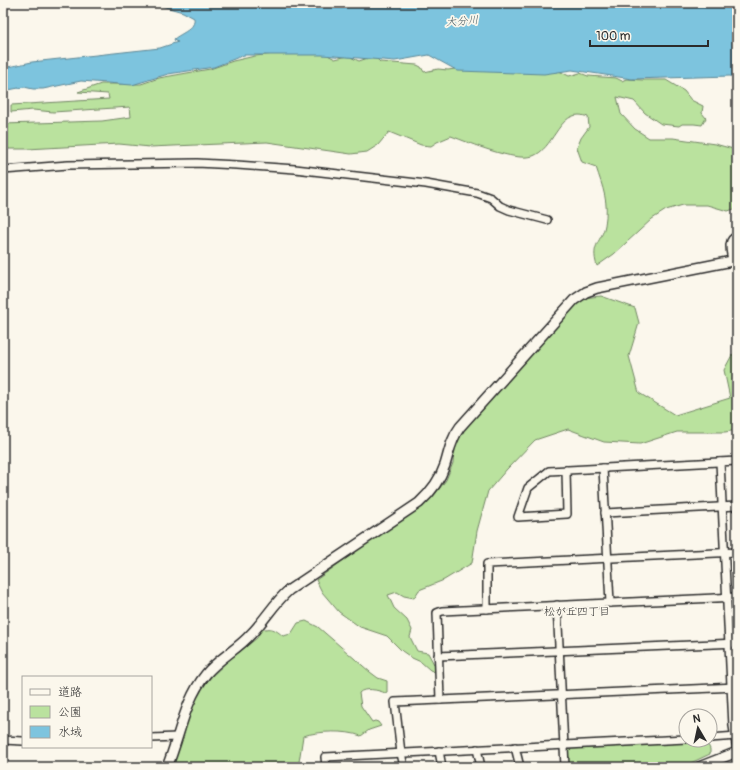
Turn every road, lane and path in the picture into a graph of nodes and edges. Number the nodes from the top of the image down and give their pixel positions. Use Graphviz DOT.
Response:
graph roads {
  1 [pos="3,170"];
  2 [pos="547,220"];
  3 [pos="737,236"];
  4 [pos="735,261"];
  5 [pos="737,461"];
  6 [pos="720,462"];
  7 [pos="603,468"];
  8 [pos="566,470"];
  9 [pos="737,506"];
  10 [pos="722,507"];
  11 [pos="605,513"];
  12 [pos="725,552"];
  13 [pos="737,552"];
  14 [pos="608,558"];
  15 [pos="737,597"];
  16 [pos="727,598"];
  17 [pos="610,603"];
  18 [pos="557,605"];
  19 [pos="487,609"];
  20 [pos="729,643"];
  21 [pos="737,643"];
  22 [pos="559,651"];
  23 [pos="438,656"];
  24 [pos="734,687"];
  25 [pos="561,695"];
  26 [pos="440,700"];
  27 [pos="735,736"];
  28 [pos="177,737"];
  29 [pos="718,737"];
  30 [pos="152,738"];
  31 [pos="678,739"];
  32 [pos="3,740"];
  33 [pos="22,741"];
  34 [pos="564,745"];
  35 [pos="515,747"];
  36 [pos="477,749"];
  37 [pos="439,751"];
  38 [pos="737,751"];
  39 [pos="401,753"];
  40 [pos="167,767"];
  41 [pos="326,767"];
  42 [pos="404,767"];
  43 [pos="442,767"];
  44 [pos="481,767"];
  45 [pos="520,767"];
  46 [pos="565,767"];
  47 [pos="699,767"];
  1 -- 2 [label="street"];
  3 -- 4 [label="street"];
  4 -- 28 [label="street"];
  5 -- 6 [label="street"];
  6 -- 7 [label="street"];
  6 -- 10 [label="street"];
  7 -- 8 [label="street"];
  7 -- 11 [label="street"];
  8 -- 8 [label="street"];
  9 -- 10 [label="street"];
  10 -- 11 [label="street"];
  10 -- 12 [label="street"];
  11 -- 14 [label="street"];
  12 -- 13 [label="street"];
  12 -- 14 [label="street"];
  12 -- 16 [label="street"];
  14 -- 17 [label="street"];
  14 -- 19 [label="street"];
  15 -- 16 [label="street"];
  16 -- 17 [label="street"];
  16 -- 20 [label="street"];
  17 -- 18 [label="street"];
  18 -- 19 [label="street"];
  18 -- 22 [label="street"];
  19 -- 23 [label="street"];
  20 -- 21 [label="street"];
  20 -- 22 [label="street"];
  20 -- 24 [label="street"];
  22 -- 23 [label="street"];
  22 -- 25 [label="street"];
  23 -- 26 [label="street"];
  24 -- 25 [label="street"];
  24 -- 27 [label="street"];
  25 -- 26 [label="street"];
  25 -- 34 [label="street"];
  26 -- 39 [label="street"];
  27 -- 29 [label="street"];
  27 -- 38 [label="street"];
  28 -- 30 [label="street"];
  28 -- 40 [label="street"];
  31 -- 34 [label="street"];
  32 -- 33 [label="street"];
  34 -- 35 [label="street"];
  34 -- 46 [label="street"];
  35 -- 36 [label="street"];
  35 -- 45 [label="street"];
  36 -- 37 [label="street"];
  36 -- 44 [label="street"];
  37 -- 39 [label="street"];
  37 -- 43 [label="street"];
  38 -- 47 [label="street"];
  39 -- 41 [label="street"];
  39 -- 42 [label="street"];
}
